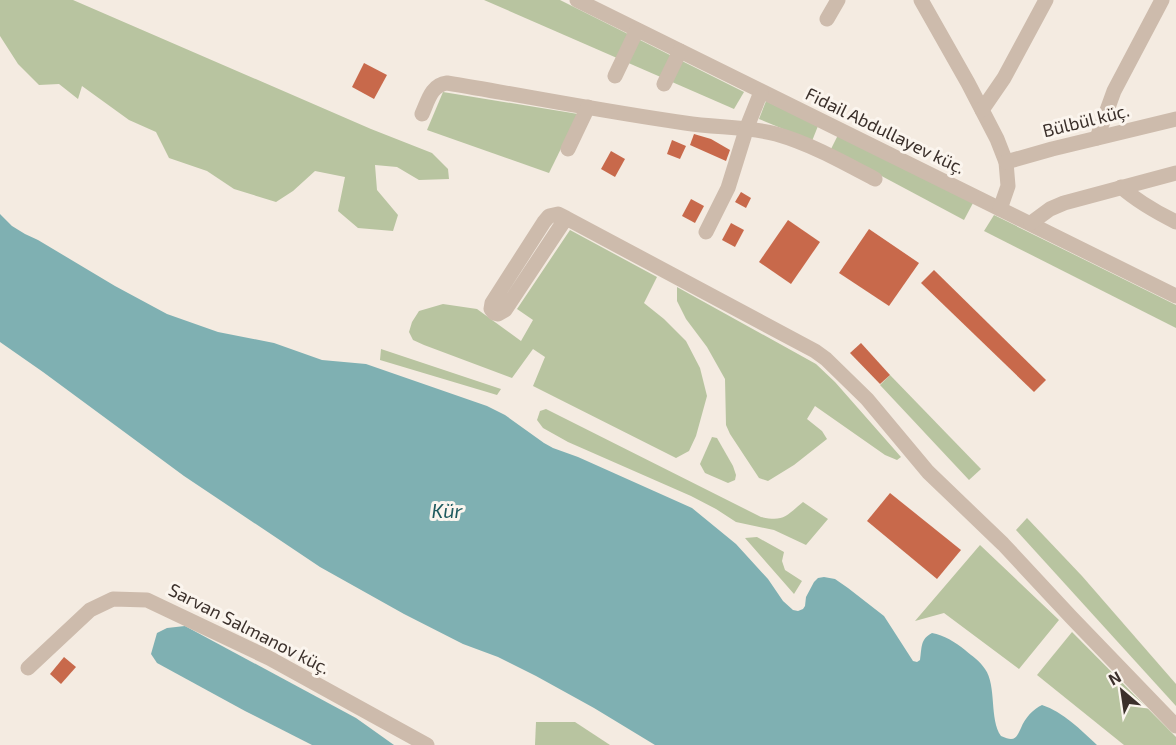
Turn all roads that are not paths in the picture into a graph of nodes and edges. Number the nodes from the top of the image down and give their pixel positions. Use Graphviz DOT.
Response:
graph roads {
  1 [pos="577,0"];
  2 [pos="838,0"];
  3 [pos="1046,0"];
  4 [pos="1162,0"];
  5 [pos="923,1"];
  6 [pos="827,19"];
  7 [pos="637,30"];
  8 [pos="680,51"];
  9 [pos="615,76"];
  10 [pos="664,84"];
  11 [pos="761,92"];
  12 [pos="588,107"];
  13 [pos="982,110"];
  14 [pos="422,114"];
  15 [pos="1176,119"];
  16 [pos="747,127"];
  17 [pos="1097,138"];
  18 [pos="568,148"];
  19 [pos="1006,162"];
  20 [pos="1176,173"];
  21 [pos="875,179"];
  22 [pos="1121,188"];
  23 [pos="1000,209"];
  24 [pos="566,218"];
  25 [pos="1176,222"];
  26 [pos="1031,223"];
  27 [pos="706,232"];
  28 [pos="1176,296"];
  29 [pos="28,668"];
  30 [pos="1176,726"];
  31 [pos="427,745"];
  1 -- 7 [label="street, Fidail Abdullayev küç."];
  2 -- 6 [label="street"];
  3 -- 13 [label="street"];
  4 -- 17 [label="street"];
  5 -- 13 [label="street"];
  7 -- 8 [label="street, Fidail Abdullayev küç."];
  7 -- 9 [label="street"];
  8 -- 10 [label="street"];
  8 -- 11 [label="street, Fidail Abdullayev küç."];
  11 -- 16 [label="street"];
  11 -- 23 [label="street, Fidail Abdullayev küç."];
  12 -- 14 [label="street"];
  12 -- 16 [label="street"];
  12 -- 18 [label="street"];
  13 -- 19 [label="street"];
  15 -- 17 [label="street, Bülbül küç."];
  16 -- 21 [label="street"];
  16 -- 27 [label="street"];
  17 -- 19 [label="street, Bülbül küç."];
  19 -- 23 [label="street"];
  20 -- 22 [label="street"];
  22 -- 25 [label="street"];
  22 -- 26 [label="street"];
  23 -- 26 [label="street, Fidail Abdullayev küç."];
  24 -- 24 [label="street"];
  24 -- 30 [label="street"];
  26 -- 28 [label="street, Fidail Abdullayev küç."];
  29 -- 31 [label="street, Sarvan Salmanov küç."];
}
